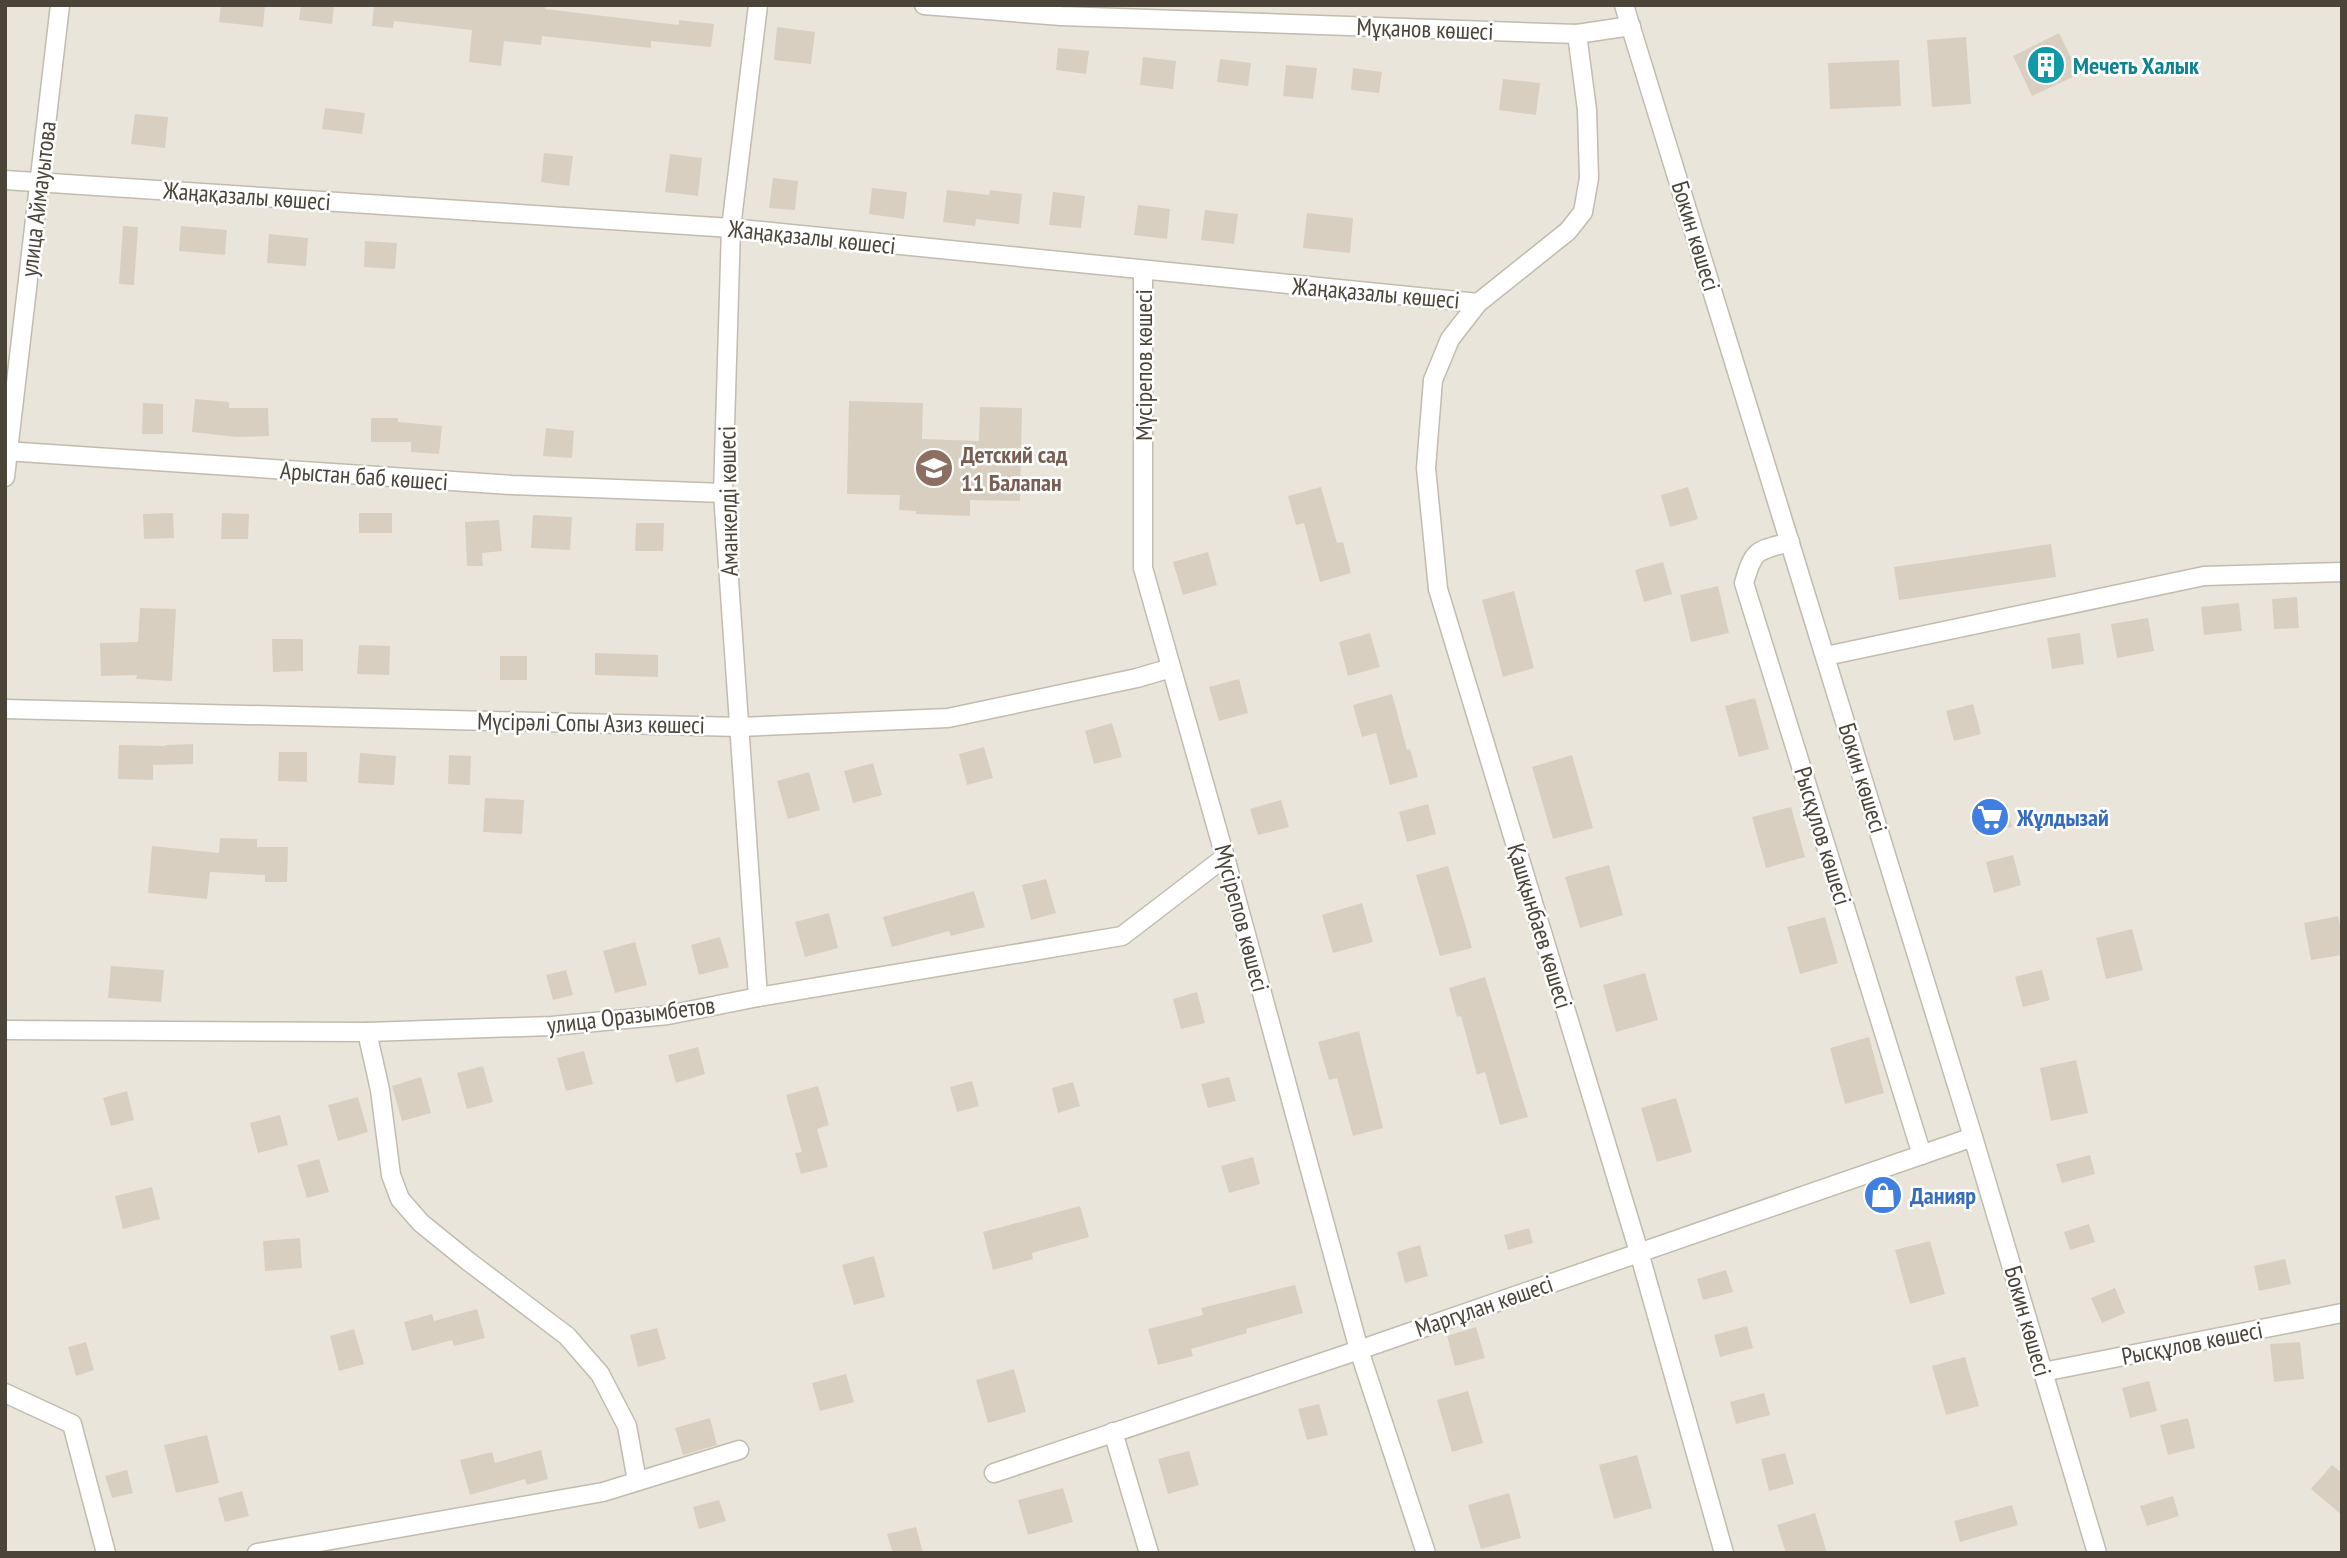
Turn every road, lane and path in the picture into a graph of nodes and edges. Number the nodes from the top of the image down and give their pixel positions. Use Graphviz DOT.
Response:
graph roads {
  1 [pos="60,5"];
  2 [pos="758,5"];
  3 [pos="924,5"];
  4 [pos="1624,5"];
  5 [pos="1061,10"];
  6 [pos="1631,26"];
  7 [pos="1577,34"];
  8 [pos="5,180"];
  9 [pos="40,182"];
  10 [pos="732,228"];
  11 [pos="1143,270"];
  12 [pos="1478,303"];
  13 [pos="7,452"];
  14 [pos="5,477"];
  15 [pos="723,493"];
  16 [pos="1790,542"];
  17 [pos="2342,572"];
  18 [pos="1826,656"];
  19 [pos="1171,668"];
  20 [pos="5,709"];
  21 [pos="739,727"];
  22 [pos="1225,857"];
  23 [pos="758,997"];
  24 [pos="5,1030"];
  25 [pos="368,1032"];
  26 [pos="1973,1137"];
  27 [pos="1922,1155"];
  28 [pos="1639,1252"];
  29 [pos="2342,1314"];
  30 [pos="1359,1350"];
  31 [pos="2043,1372"];
  32 [pos="5,1393"];
  33 [pos="1112,1432"];
  34 [pos="739,1450"];
  35 [pos="994,1473"];
  36 [pos="638,1481"];
  37 [pos="106,1553"];
  38 [pos="257,1553"];
  39 [pos="1149,1553"];
  40 [pos="1426,1553"];
  41 [pos="1724,1553"];
  42 [pos="2097,1553"];
  1 -- 9 [label="street, улица Аймауытова"];
  2 -- 10 [label="street, Аманкелді көшесі"];
  3 -- 5 [label="street, Мұқанов көшесі"];
  4 -- 6 [label="street, Бокин көшесі"];
  5 -- 7 [label="street, Мұқанов көшесі"];
  6 -- 7 [label="street, Мұқанов көшесі"];
  6 -- 16 [label="street, Бокин көшесі"];
  7 -- 12 [label="street, Жаңақазалы көшесі"];
  8 -- 9 [label="street, Жаңақазалы көшесі"];
  9 -- 10 [label="street, Жаңақазалы көшесі"];
  9 -- 13 [label="street, улица Аймауытова"];
  10 -- 11 [label="street, Жаңақазалы көшесі"];
  10 -- 15 [label="street, Аманкелді көшесі"];
  11 -- 12 [label="street, Жаңақазалы көшесі"];
  11 -- 19 [label="street, Мүсірепов көшесі"];
  12 -- 28 [label="street, Қашқынбаев көшесі"];
  13 -- 14 [label="street, улица Аймауытова"];
  13 -- 15 [label="street, Арыстан баб көшесі"];
  15 -- 21 [label="street, Аманкелді көшесі"];
  16 -- 18 [label="street, Бокин көшесі"];
  16 -- 27 [label="street, Рысқұлов көшесі"];
  17 -- 18 [label="street"];
  18 -- 26 [label="street, Бокин көшесі"];
  19 -- 21 [label="street, Мүсірәлі Сопы Азиз көшесі"];
  19 -- 22 [label="street, Мүсірепов көшесі"];
  20 -- 21 [label="street, Мүсірәлі Сопы Азиз көшесі"];
  21 -- 23 [label="street, Аманкелді көшесі"];
  22 -- 23 [label="street, улица Оразымбетов"];
  22 -- 30 [label="street, Мүсірепов көшесі"];
  23 -- 25 [label="street, улица Оразымбетов"];
  24 -- 25 [label="street, улица Оразымбетов"];
  25 -- 36 [label="street"];
  26 -- 27 [label="street, Маргұлан көшесі"];
  26 -- 31 [label="street, Бокин көшесі"];
  27 -- 28 [label="street, Маргұлан көшесі"];
  28 -- 30 [label="street, Маргұлан көшесі"];
  28 -- 41 [label="street, Қашқынбаев көшесі"];
  29 -- 31 [label="street, Рысқұлов көшесі"];
  30 -- 33 [label="street, Маргұлан көшесі"];
  30 -- 40 [label="street, Мүсірепов көшесі"];
  31 -- 42 [label="street, Бокин көшесі"];
  32 -- 37 [label="street"];
  33 -- 35 [label="street, Маргұлан көшесі"];
  33 -- 39 [label="street"];
  34 -- 36 [label="street"];
  36 -- 38 [label="street"];
}
